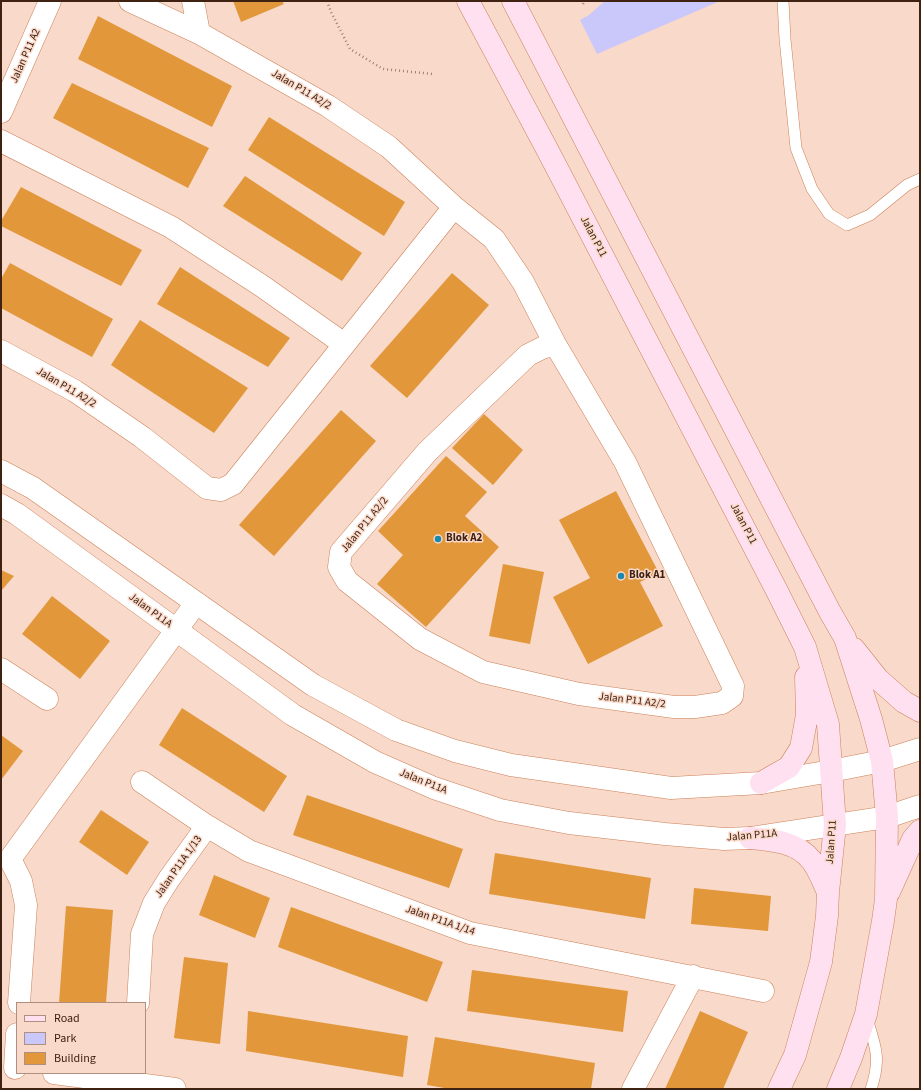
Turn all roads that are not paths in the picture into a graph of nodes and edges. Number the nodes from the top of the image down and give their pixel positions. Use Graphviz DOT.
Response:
graph roads {
  1 [pos="50,1"];
  2 [pos="130,1"];
  3 [pos="192,1"];
  4 [pos="468,1"];
  5 [pos="513,1"];
  6 [pos="783,1"];
  7 [pos="200,32"];
  8 [pos="1,112"];
  9 [pos="1,141"];
  10 [pos="920,180"];
  11 [pos="454,207"];
  12 [pos="344,344"];
  13 [pos="555,344"];
  14 [pos="1,351"];
  15 [pos="1,471"];
  16 [pos="1,505"];
  17 [pos="196,603"];
  18 [pos="177,630"];
  19 [pos="845,638"];
  20 [pos="805,648"];
  21 [pos="1,669"];
  22 [pos="47,699"];
  23 [pos="920,711"];
  24 [pos="920,749"];
  25 [pos="882,761"];
  26 [pos="831,771"];
  27 [pos="142,782"];
  28 [pos="761,783"];
  29 [pos="920,806"];
  30 [pos="887,817"];
  31 [pos="835,825"];
  32 [pos="207,826"];
  33 [pos="920,830"];
  34 [pos="750,838"];
  35 [pos="6,859"];
  36 [pos="828,892"];
  37 [pos="886,899"];
  38 [pos="693,976"];
  39 [pos="763,991"];
  40 [pos="19,1002"];
  41 [pos="138,1002"];
  42 [pos="866,1014"];
  43 [pos="16,1040"];
  44 [pos="11,1067"];
  45 [pos="70,1074"];
  46 [pos="134,1078"];
  47 [pos="175,1089"];
  48 [pos="633,1089"];
  49 [pos="779,1089"];
  50 [pos="838,1089"];
  51 [pos="871,1089"];
  1 -- 8 [label="street, Jalan P11 A2"];
  2 -- 7 [label="street, Jalan P11 A2/2"];
  3 -- 7 [label="street"];
  4 -- 20 [label="main road, Jalan P11"];
  5 -- 19 [label="main road"];
  6 -- 10 [label="lane"];
  7 -- 11 [label="street, Jalan P11 A2/2"];
  9 -- 12 [label="street"];
  11 -- 12 [label="street, Jalan P11 A2/2"];
  11 -- 13 [label="street, Jalan P11 A2/2"];
  12 -- 14 [label="street, Jalan P11 A2/2"];
  13 -- 13 [label="street, Jalan P11 A2/2"];
  15 -- 17 [label="street"];
  16 -- 18 [label="street, Jalan P11A"];
  17 -- 18 [label="street"];
  17 -- 28 [label="street"];
  18 -- 34 [label="street, Jalan P11A"];
  18 -- 35 [label="street"];
  19 -- 23 [label="main road"];
  19 -- 25 [label="main road"];
  20 -- 26 [label="main road, Jalan P11"];
  20 -- 28 [label="main road"];
  21 -- 22 [label="street"];
  24 -- 25 [label="street"];
  25 -- 26 [label="street"];
  25 -- 30 [label="main road"];
  26 -- 28 [label="street"];
  26 -- 31 [label="main road, Jalan P11"];
  27 -- 32 [label="street, Jalan P11A 1/14"];
  29 -- 30 [label="street, Jalan P11A"];
  30 -- 31 [label="street, Jalan P11A"];
  30 -- 37 [label="main road"];
  31 -- 34 [label="street, Jalan P11A"];
  31 -- 36 [label="main road, Jalan P11"];
  32 -- 38 [label="street, Jalan P11A 1/14"];
  32 -- 41 [label="street, Jalan P11A 1/13"];
  33 -- 37 [label="main road"];
  34 -- 36 [label="main road"];
  35 -- 40 [label="street"];
  36 -- 49 [label="main road, Jalan P11"];
  37 -- 42 [label="main road"];
  38 -- 39 [label="street, Jalan P11A 1/14"];
  38 -- 48 [label="street"];
  42 -- 50 [label="main road"];
  42 -- 51 [label="lane"];
  43 -- 44 [label="street"];
  45 -- 46 [label="street"];
  46 -- 47 [label="street"];
}
